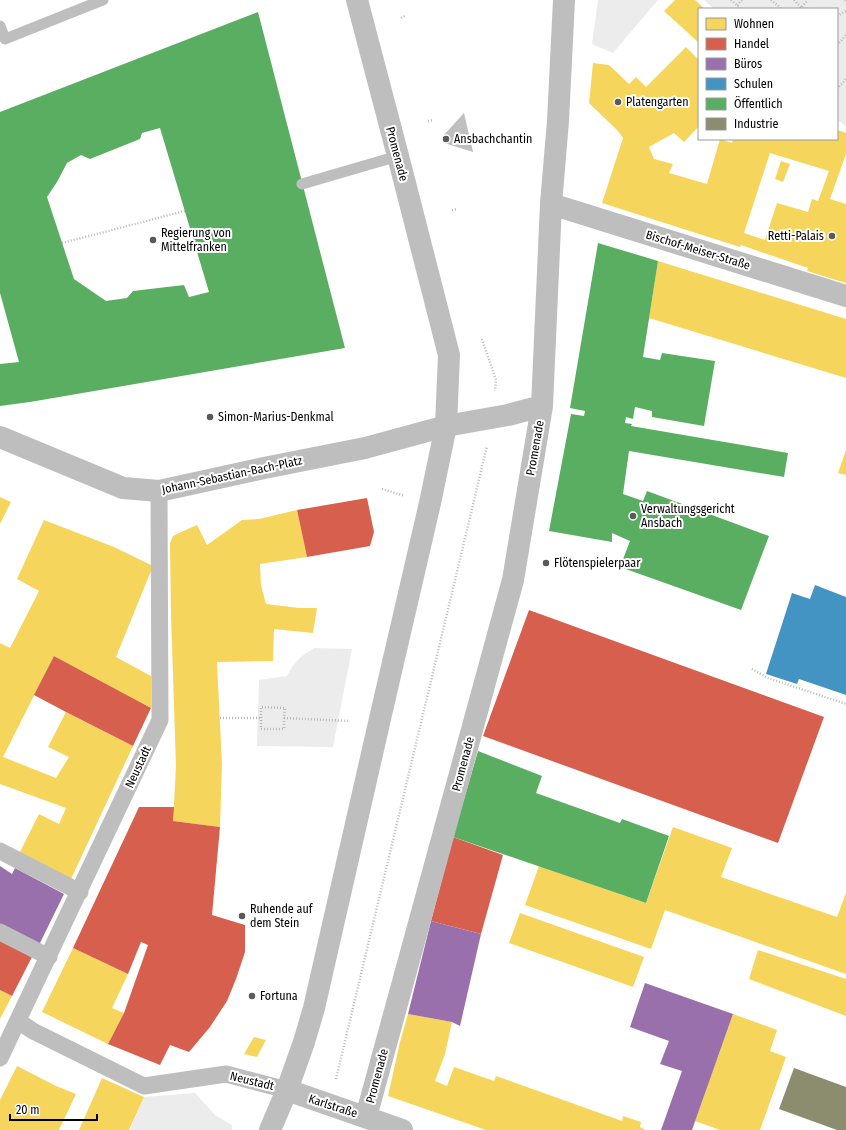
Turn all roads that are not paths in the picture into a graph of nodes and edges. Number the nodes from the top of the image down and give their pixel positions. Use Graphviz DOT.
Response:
graph roads {
  1 [pos="103,0"];
  2 [pos="357,0"];
  3 [pos="564,0"];
  4 [pos="0,26"];
  5 [pos="3,40"];
  6 [pos="398,156"];
  7 [pos="302,184"];
  8 [pos="551,204"];
  9 [pos="846,296"];
  10 [pos="542,406"];
  11 [pos="446,426"];
  12 [pos="0,438"];
  13 [pos="159,491"];
  14 [pos="0,851"];
  15 [pos="80,892"];
  16 [pos="0,932"];
  17 [pos="49,956"];
  18 [pos="18,1022"];
  19 [pos="0,1058"];
  20 [pos="287,1090"];
  21 [pos="366,1117"];
  22 [pos="270,1130"];
  23 [pos="402,1130"];
  1 -- 5 [label="lane"];
  2 -- 6 [label="street, Promenade"];
  3 -- 8 [label="street, Promenade"];
  4 -- 5 [label="lane"];
  6 -- 7 [label="lane"];
  6 -- 11 [label="street, Promenade"];
  8 -- 9 [label="street, Bischof-Meiser-Straße"];
  8 -- 10 [label="street, Promenade"];
  10 -- 11 [label="street, Promenade"];
  10 -- 21 [label="street, Promenade"];
  11 -- 13 [label="street, Johann-Sebastian-Bach-Platz"];
  11 -- 20 [label="street, Promenade"];
  12 -- 13 [label="street, Johann-Sebastian-Bach-Platz"];
  13 -- 15 [label="street, Neustadt"];
  14 -- 15 [label="street"];
  15 -- 17 [label="street, Neustadt"];
  16 -- 17 [label="street"];
  17 -- 18 [label="street, Neustadt"];
  18 -- 19 [label="street, Neustadt"];
  18 -- 20 [label="street, Neustadt"];
  20 -- 21 [label="street, Karlstraße"];
  20 -- 22 [label="street, Promenade"];
  21 -- 23 [label="street, Karlstraße"];
}
